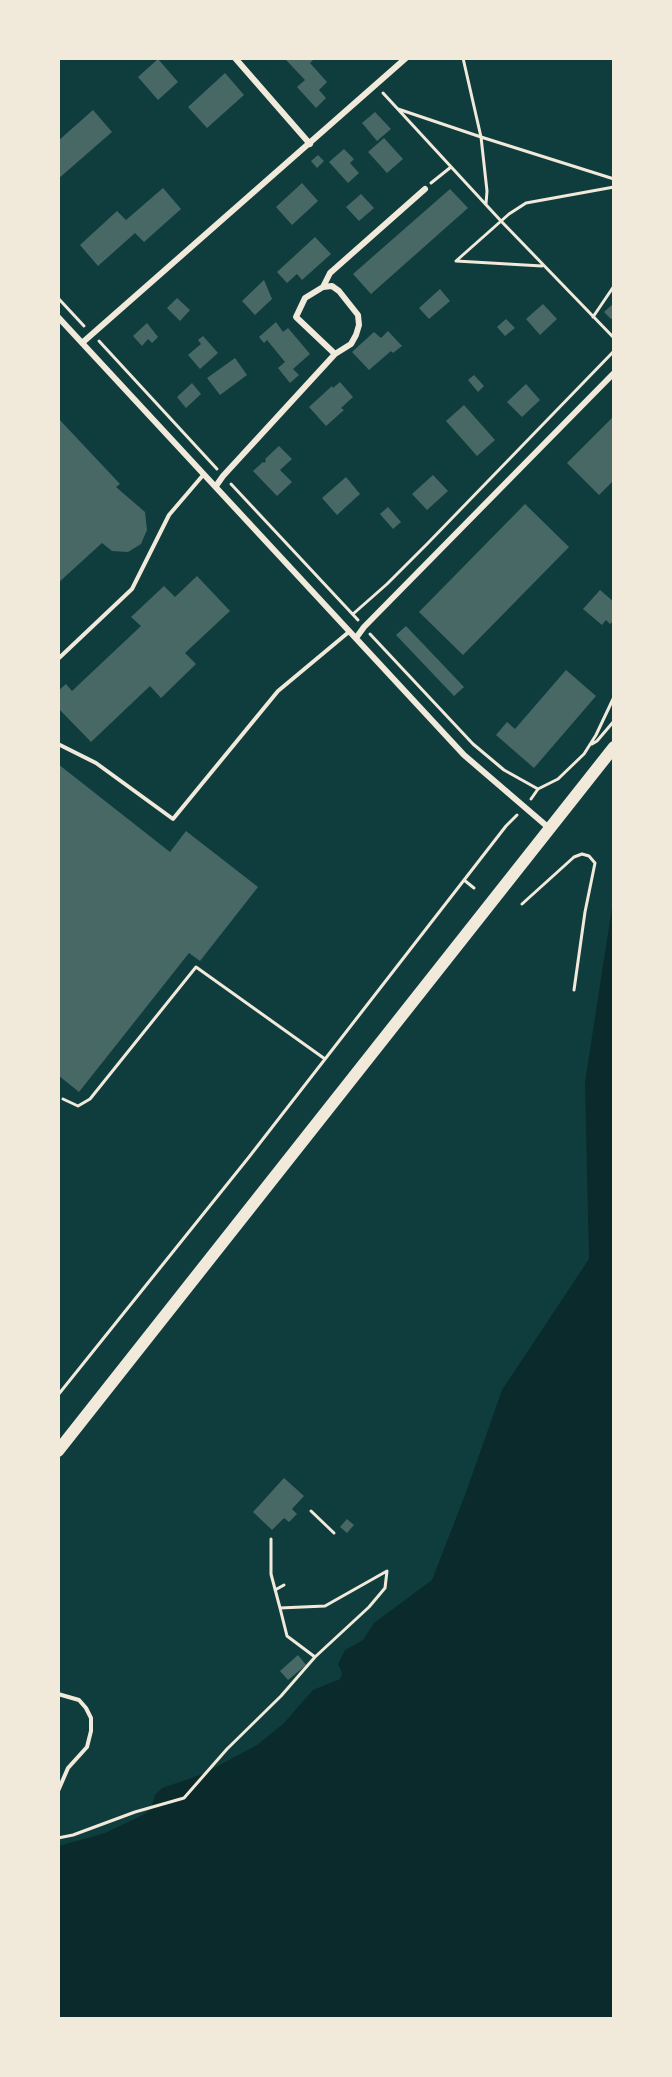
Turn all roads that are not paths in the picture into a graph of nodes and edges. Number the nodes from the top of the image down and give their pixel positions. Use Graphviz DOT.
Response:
graph roads {
  1 [pos="235,58"];
  2 [pos="406,58"];
  3 [pos="310,144"];
  4 [pos="425,189"];
  5 [pos="323,287"];
  6 [pos="58,317"];
  7 [pos="82,343"];
  8 [pos="335,354"];
  9 [pos="614,373"];
  10 [pos="205,474"];
  11 [pos="216,486"];
  12 [pos="350,631"];
  13 [pos="356,638"];
  14 [pos="58,659"];
  15 [pos="58,744"];
  16 [pos="614,747"];
  17 [pos="549,828"];
  18 [pos="58,1451"];
  19 [pos="58,1694"];
  20 [pos="58,1791"];
  1 -- 3 [label="street"];
  2 -- 3 [label="street"];
  3 -- 7 [label="street"];
  4 -- 5 [label="street"];
  5 -- 8 [label="street"];
  5 -- 8 [label="street"];
  6 -- 7 [label="street"];
  7 -- 10 [label="street"];
  8 -- 11 [label="street"];
  9 -- 13 [label="street"];
  10 -- 11 [label="street"];
  10 -- 14 [label="lane"];
  11 -- 12 [label="street"];
  12 -- 13 [label="street"];
  12 -- 15 [label="lane"];
  13 -- 17 [label="street"];
  16 -- 17 [label="main road"];
  17 -- 18 [label="main road"];
  19 -- 20 [label="lane"];
}
